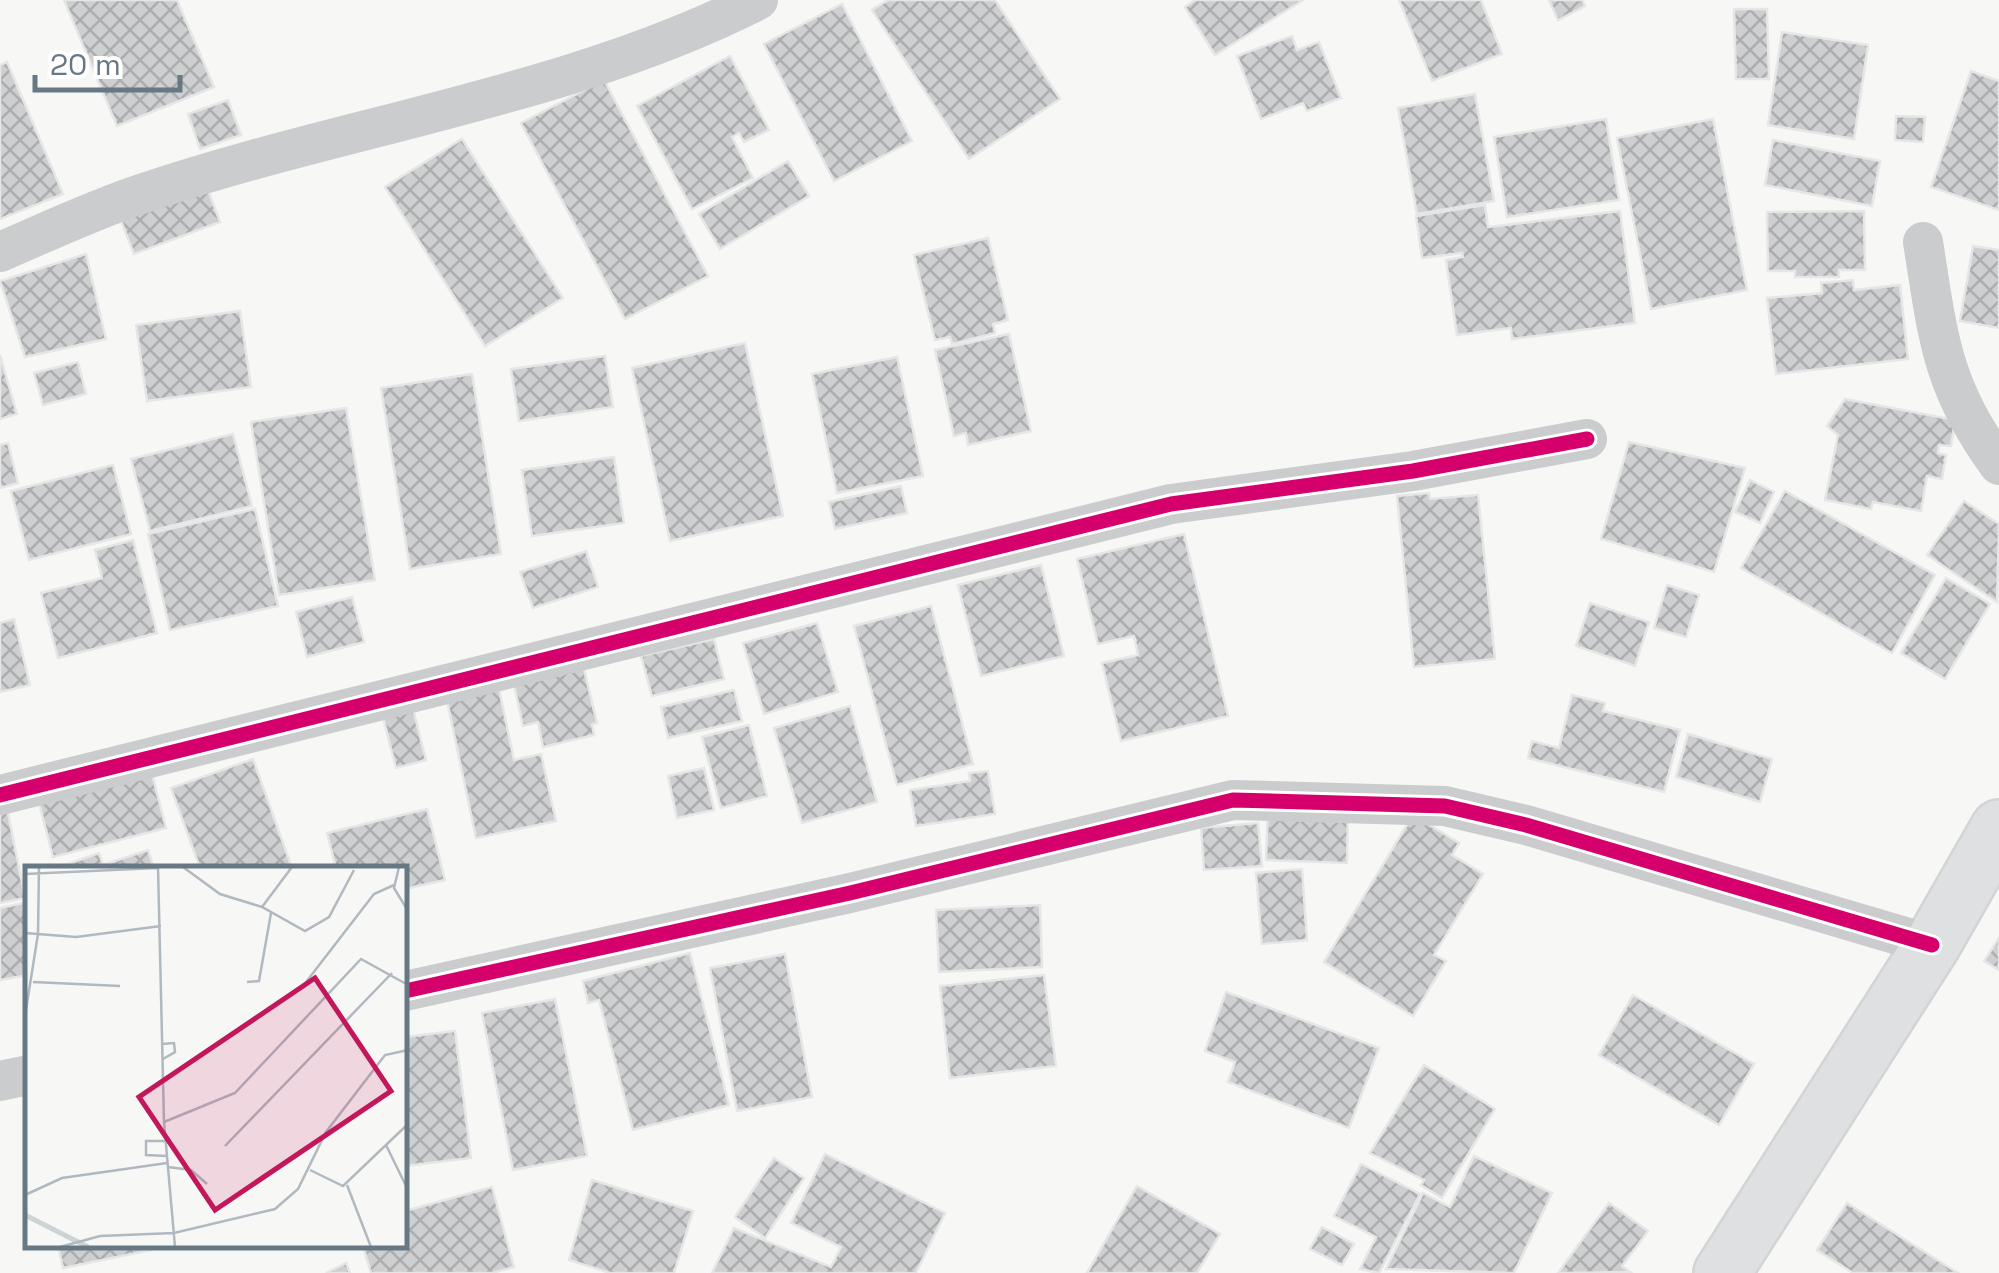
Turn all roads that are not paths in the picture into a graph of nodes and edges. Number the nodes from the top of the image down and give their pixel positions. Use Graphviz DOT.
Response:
graph roads {
  1 [pos="758,0"];
  2 [pos="1922,242"];
  3 [pos="0,252"];
  4 [pos="1587,439"];
  5 [pos="1999,465"];
  6 [pos="0,796"];
  7 [pos="1999,828"];
  8 [pos="1932,945"];
  9 [pos="408,990"];
  10 [pos="25,1076"];
  11 [pos="0,1081"];
  12 [pos="1722,1273"];
  1 -- 3 [label="street"];
  2 -- 5 [label="street"];
  4 -- 6 [label="street"];
  7 -- 8 [label="street"];
  8 -- 9 [label="street"];
  8 -- 12 [label="street"];
  10 -- 11 [label="street"];
}
